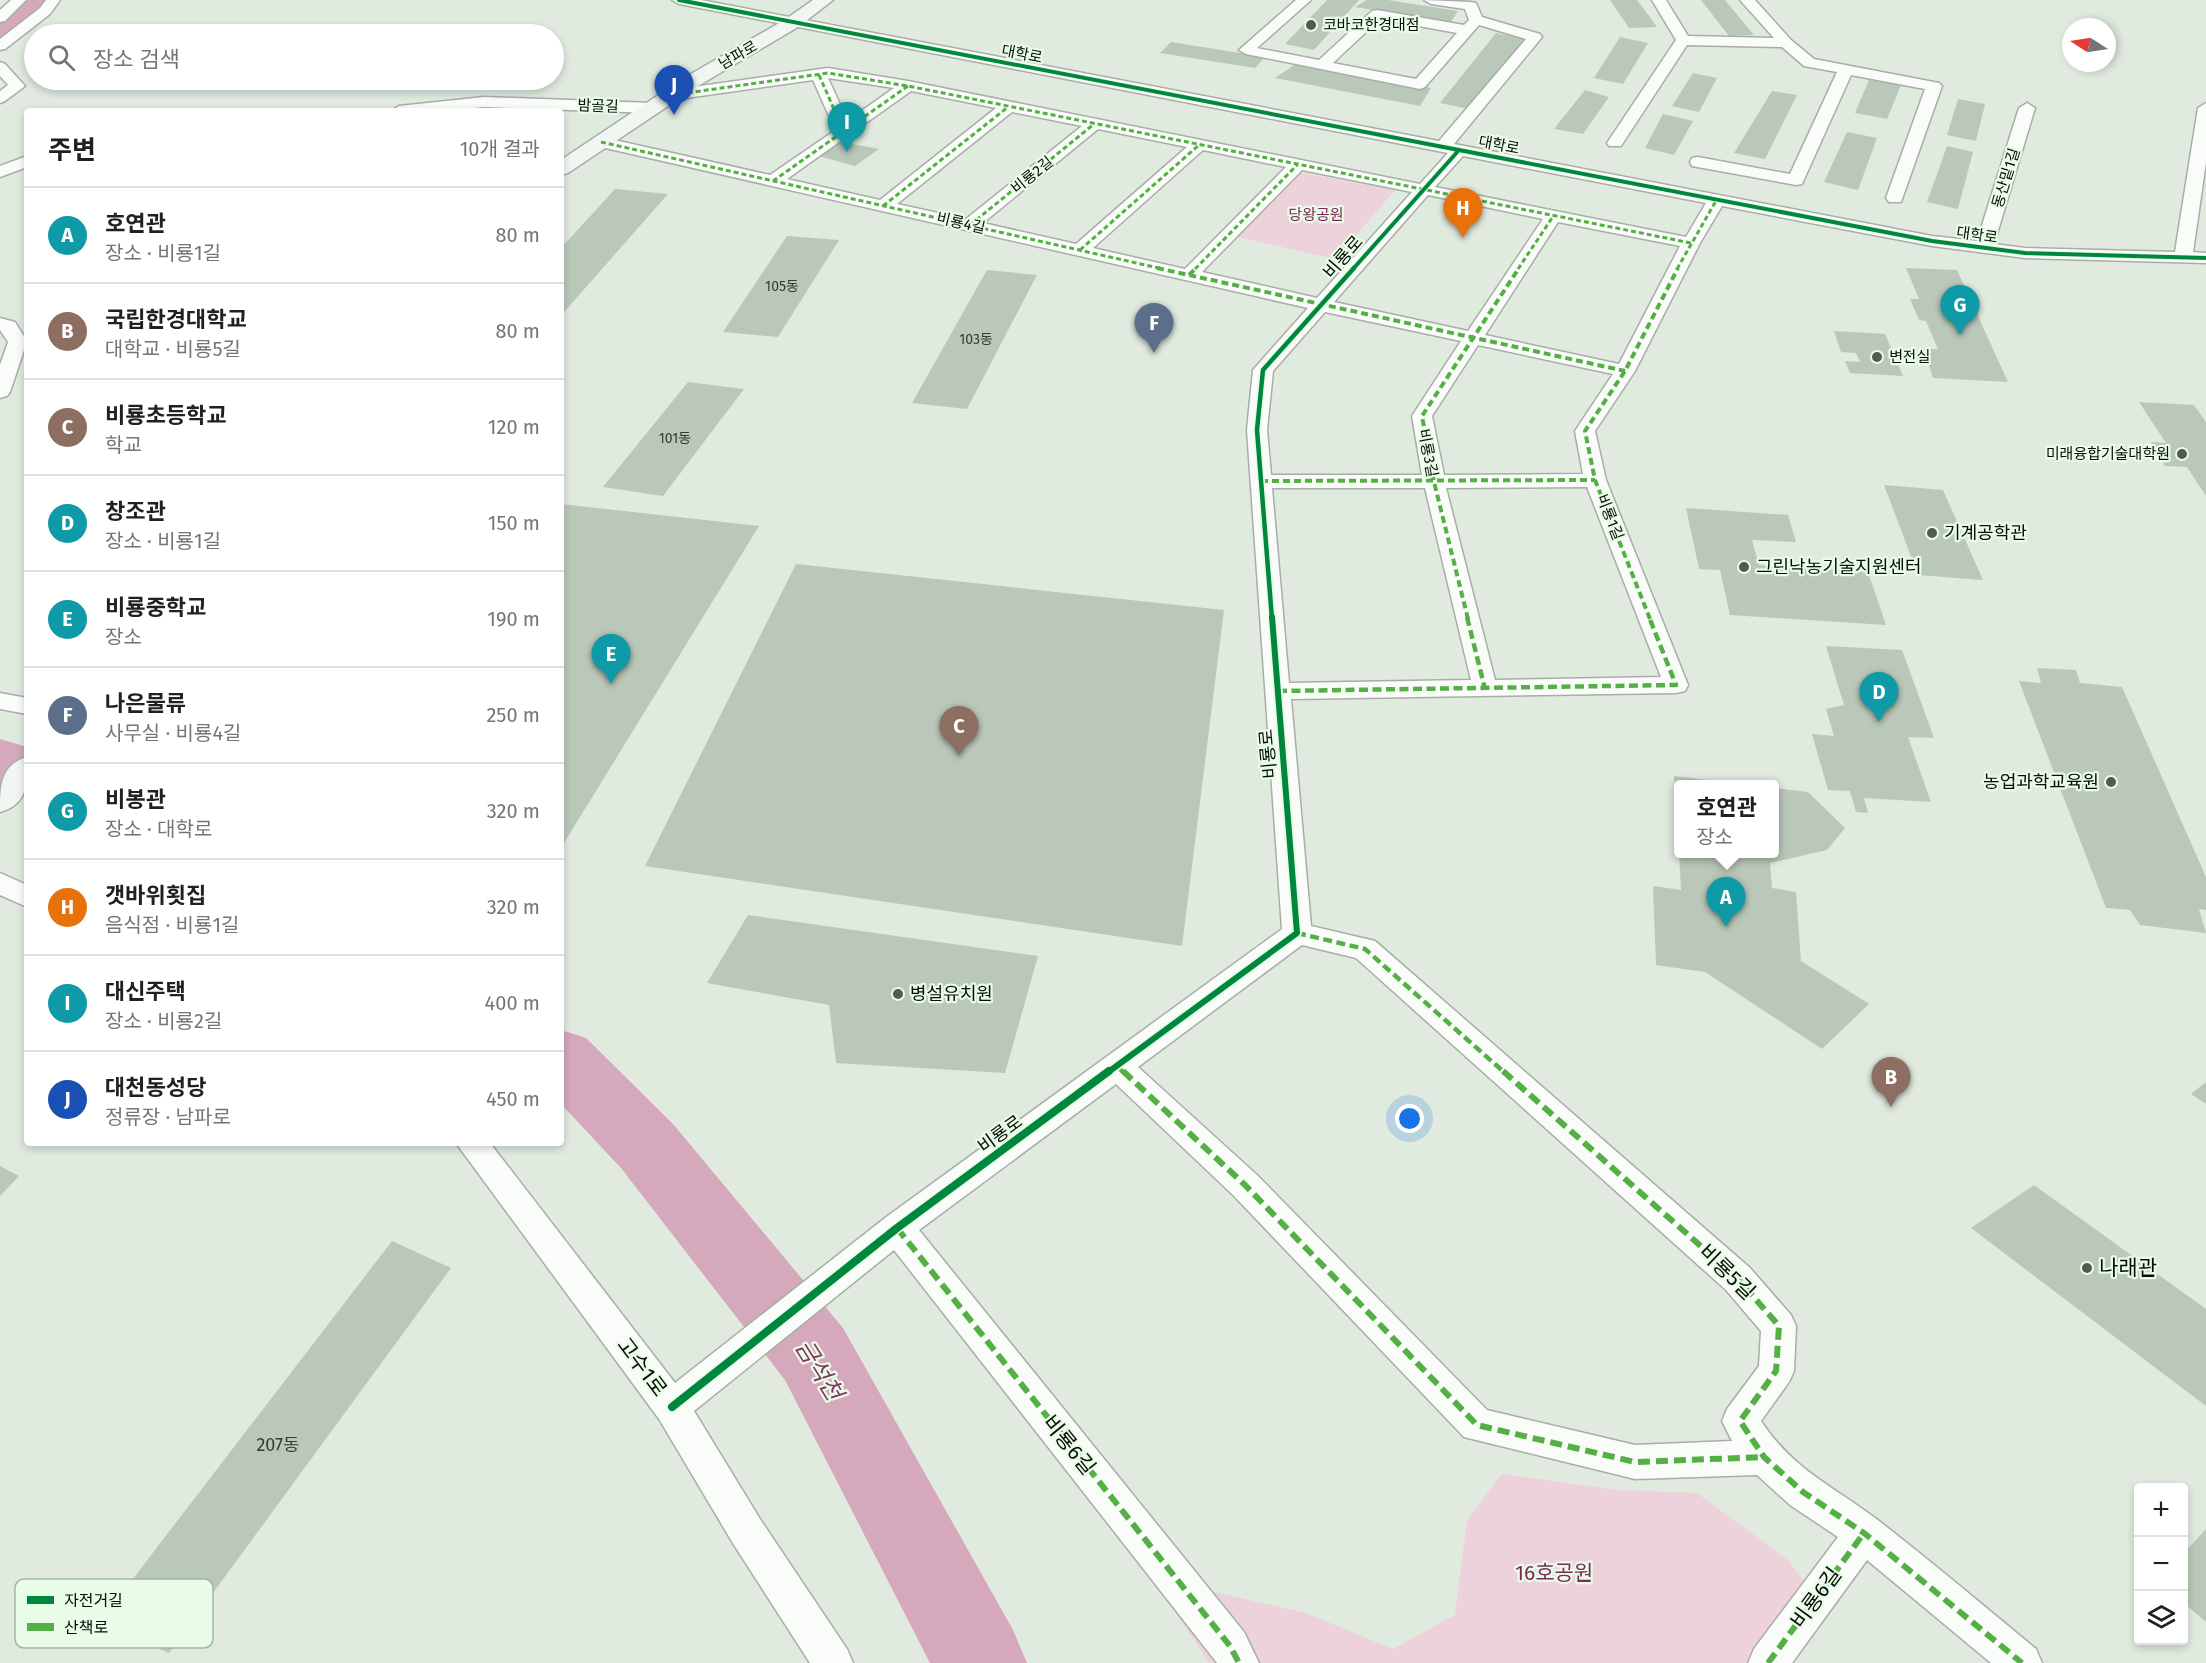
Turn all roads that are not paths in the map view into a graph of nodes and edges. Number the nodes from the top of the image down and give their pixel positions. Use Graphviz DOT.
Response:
graph roads {
  1 [pos="19,0"];
  2 [pos="52,0"];
  3 [pos="679,0"];
  4 [pos="824,0"];
  5 [pos="1304,0"];
  6 [pos="1431,0"];
  7 [pos="1659,0"];
  8 [pos="1747,0"];
  9 [pos="0,18"];
  10 [pos="792,23"];
  11 [pos="28,24"];
  12 [pos="1471,25"];
  13 [pos="24,27"];
  14 [pos="1683,40"];
  15 [pos="1786,43"];
  16 [pos="0,46"];
  17 [pos="1322,64"];
  18 [pos="0,67"];
  19 [pos="1846,69"];
  20 [pos="819,75"];
  21 [pos="908,86"];
  22 [pos="672,95"];
  23 [pos="0,98"];
  24 [pos="1008,107"];
  25 [pos="427,108"];
  26 [pos="652,108"];
  27 [pos="2027,108"];
  28 [pos="2206,108"];
  29 [pos="854,124"];
  30 [pos="1094,124"];
  31 [pos="602,142"];
  32 [pos="1615,143"];
  33 [pos="1199,145"];
  34 [pos="1451,148"];
  35 [pos="24,162"];
  36 [pos="1698,162"];
  37 [pos="1297,165"];
  38 [pos="564,167"];
  39 [pos="0,172"];
  40 [pos="773,181"];
  41 [pos="1421,190"];
  42 [pos="1895,198"];
  43 [pos="1717,199"];
  44 [pos="883,206"];
  45 [pos="1554,215"];
  46 [pos="970,225"];
  47 [pos="1691,243"];
  48 [pos="1984,248"];
  49 [pos="1080,250"];
  50 [pos="2206,258"];
  51 [pos="2183,259"];
  52 [pos="1189,275"];
  53 [pos="1321,305"];
  54 [pos="0,324"];
  55 [pos="1474,338"];
  56 [pos="1625,371"];
  57 [pos="0,392"];
  58 [pos="1595,480"];
  59 [pos="1261,481"];
  60 [pos="1434,482"];
  61 [pos="1485,689"];
  62 [pos="1278,692"];
  63 [pos="0,700"];
  64 [pos="24,705"];
  65 [pos="24,772"];
  66 [pos="0,801"];
  67 [pos="0,884"];
  68 [pos="24,896"];
  69 [pos="1297,933"];
  70 [pos="1118,1067"];
  71 [pos="474,1146"];
  72 [pos="897,1228"];
  73 [pos="672,1407"];
  74 [pos="1764,1457"];
  75 [pos="1864,1533"];
  76 [pos="833,1663"];
  77 [pos="1239,1663"];
  78 [pos="1768,1663"];
  79 [pos="2022,1663"];
  1 -- 9 [label="street"];
  2 -- 11 [label="street"];
  3 -- 10 [label="street, 대학로"];
  4 -- 10 [label="street, 남파로"];
  5 -- 17 [label="street"];
  6 -- 12 [label="street"];
  7 -- 14 [label="street"];
  8 -- 15 [label="street"];
  10 -- 22 [label="street, 남파로"];
  10 -- 34 [label="street, 대학로"];
  12 -- 17 [label="street"];
  12 -- 17 [label="street"];
  12 -- 34 [label="street, 비룡로"];
  13 -- 16 [label="street"];
  14 -- 15 [label="street"];
  14 -- 32 [label="street"];
  15 -- 19 [label="street"];
  18 -- 23 [label="street"];
  19 -- 36 [label="street"];
  19 -- 42 [label="street"];
  20 -- 21 [label="street"];
  20 -- 22 [label="street"];
  20 -- 29 [label="street"];
  21 -- 24 [label="street"];
  21 -- 29 [label="street"];
  22 -- 26 [label="street, 남파로"];
  24 -- 30 [label="street"];
  24 -- 44 [label="street"];
  25 -- 26 [label="street, 밤골길"];
  26 -- 31 [label="street, 남파로"];
  27 -- 48 [label="street, 동산밑1길"];
  28 -- 51 [label="street"];
  29 -- 40 [label="street"];
  30 -- 33 [label="street"];
  30 -- 46 [label="street, 비룡2길"];
  31 -- 38 [label="street, 남파로"];
  31 -- 40 [label="street, 비룡4길"];
  33 -- 37 [label="street"];
  33 -- 49 [label="street"];
  34 -- 41 [label="street, 비룡로"];
  34 -- 43 [label="street, 대학로"];
  35 -- 39 [label="street"];
  37 -- 41 [label="street"];
  37 -- 52 [label="street"];
  40 -- 44 [label="street, 비룡4길"];
  41 -- 45 [label="street"];
  41 -- 53 [label="street, 비룡로"];
  43 -- 47 [label="street, 비룡1길"];
  43 -- 48 [label="street, 대학로"];
  44 -- 46 [label="street, 비룡4길"];
  45 -- 47 [label="street"];
  45 -- 55 [label="street, 비룡3길"];
  46 -- 49 [label="street, 비룡4길"];
  47 -- 56 [label="street, 비룡1길"];
  48 -- 51 [label="street, 대학로"];
  49 -- 52 [label="street, 비룡4길"];
  50 -- 51 [label="street, 대학로"];
  52 -- 53 [label="street, 비룡4길"];
  53 -- 55 [label="street, 비룡4길"];
  53 -- 59 [label="street, 비룡로"];
  54 -- 57 [label="street"];
  55 -- 56 [label="street, 비룡4길"];
  55 -- 60 [label="street, 비룡3길"];
  56 -- 58 [label="street, 비룡1길"];
  58 -- 60 [label="street"];
  58 -- 61 [label="street, 비룡1길"];
  59 -- 60 [label="street"];
  59 -- 62 [label="street, 비룡로"];
  60 -- 61 [label="street, 비룡3길"];
  61 -- 62 [label="street, 비룡1길"];
  62 -- 69 [label="street, 비룡로"];
  63 -- 64 [label="street"];
  65 -- 66 [label="street"];
  67 -- 68 [label="street"];
  69 -- 70 [label="street, 비룡로"];
  69 -- 74 [label="street, 비룡5길"];
  70 -- 72 [label="street, 비룡로"];
  70 -- 74 [label="street"];
  71 -- 73 [label="street, 고수1로"];
  72 -- 73 [label="street, 비룡로"];
  72 -- 77 [label="street, 비룡6길"];
  73 -- 76 [label="street, 고수1로"];
  74 -- 75 [label="street, 비룡5길"];
  75 -- 78 [label="street, 비룡6길"];
  75 -- 79 [label="street, 비룡5길"];
}
